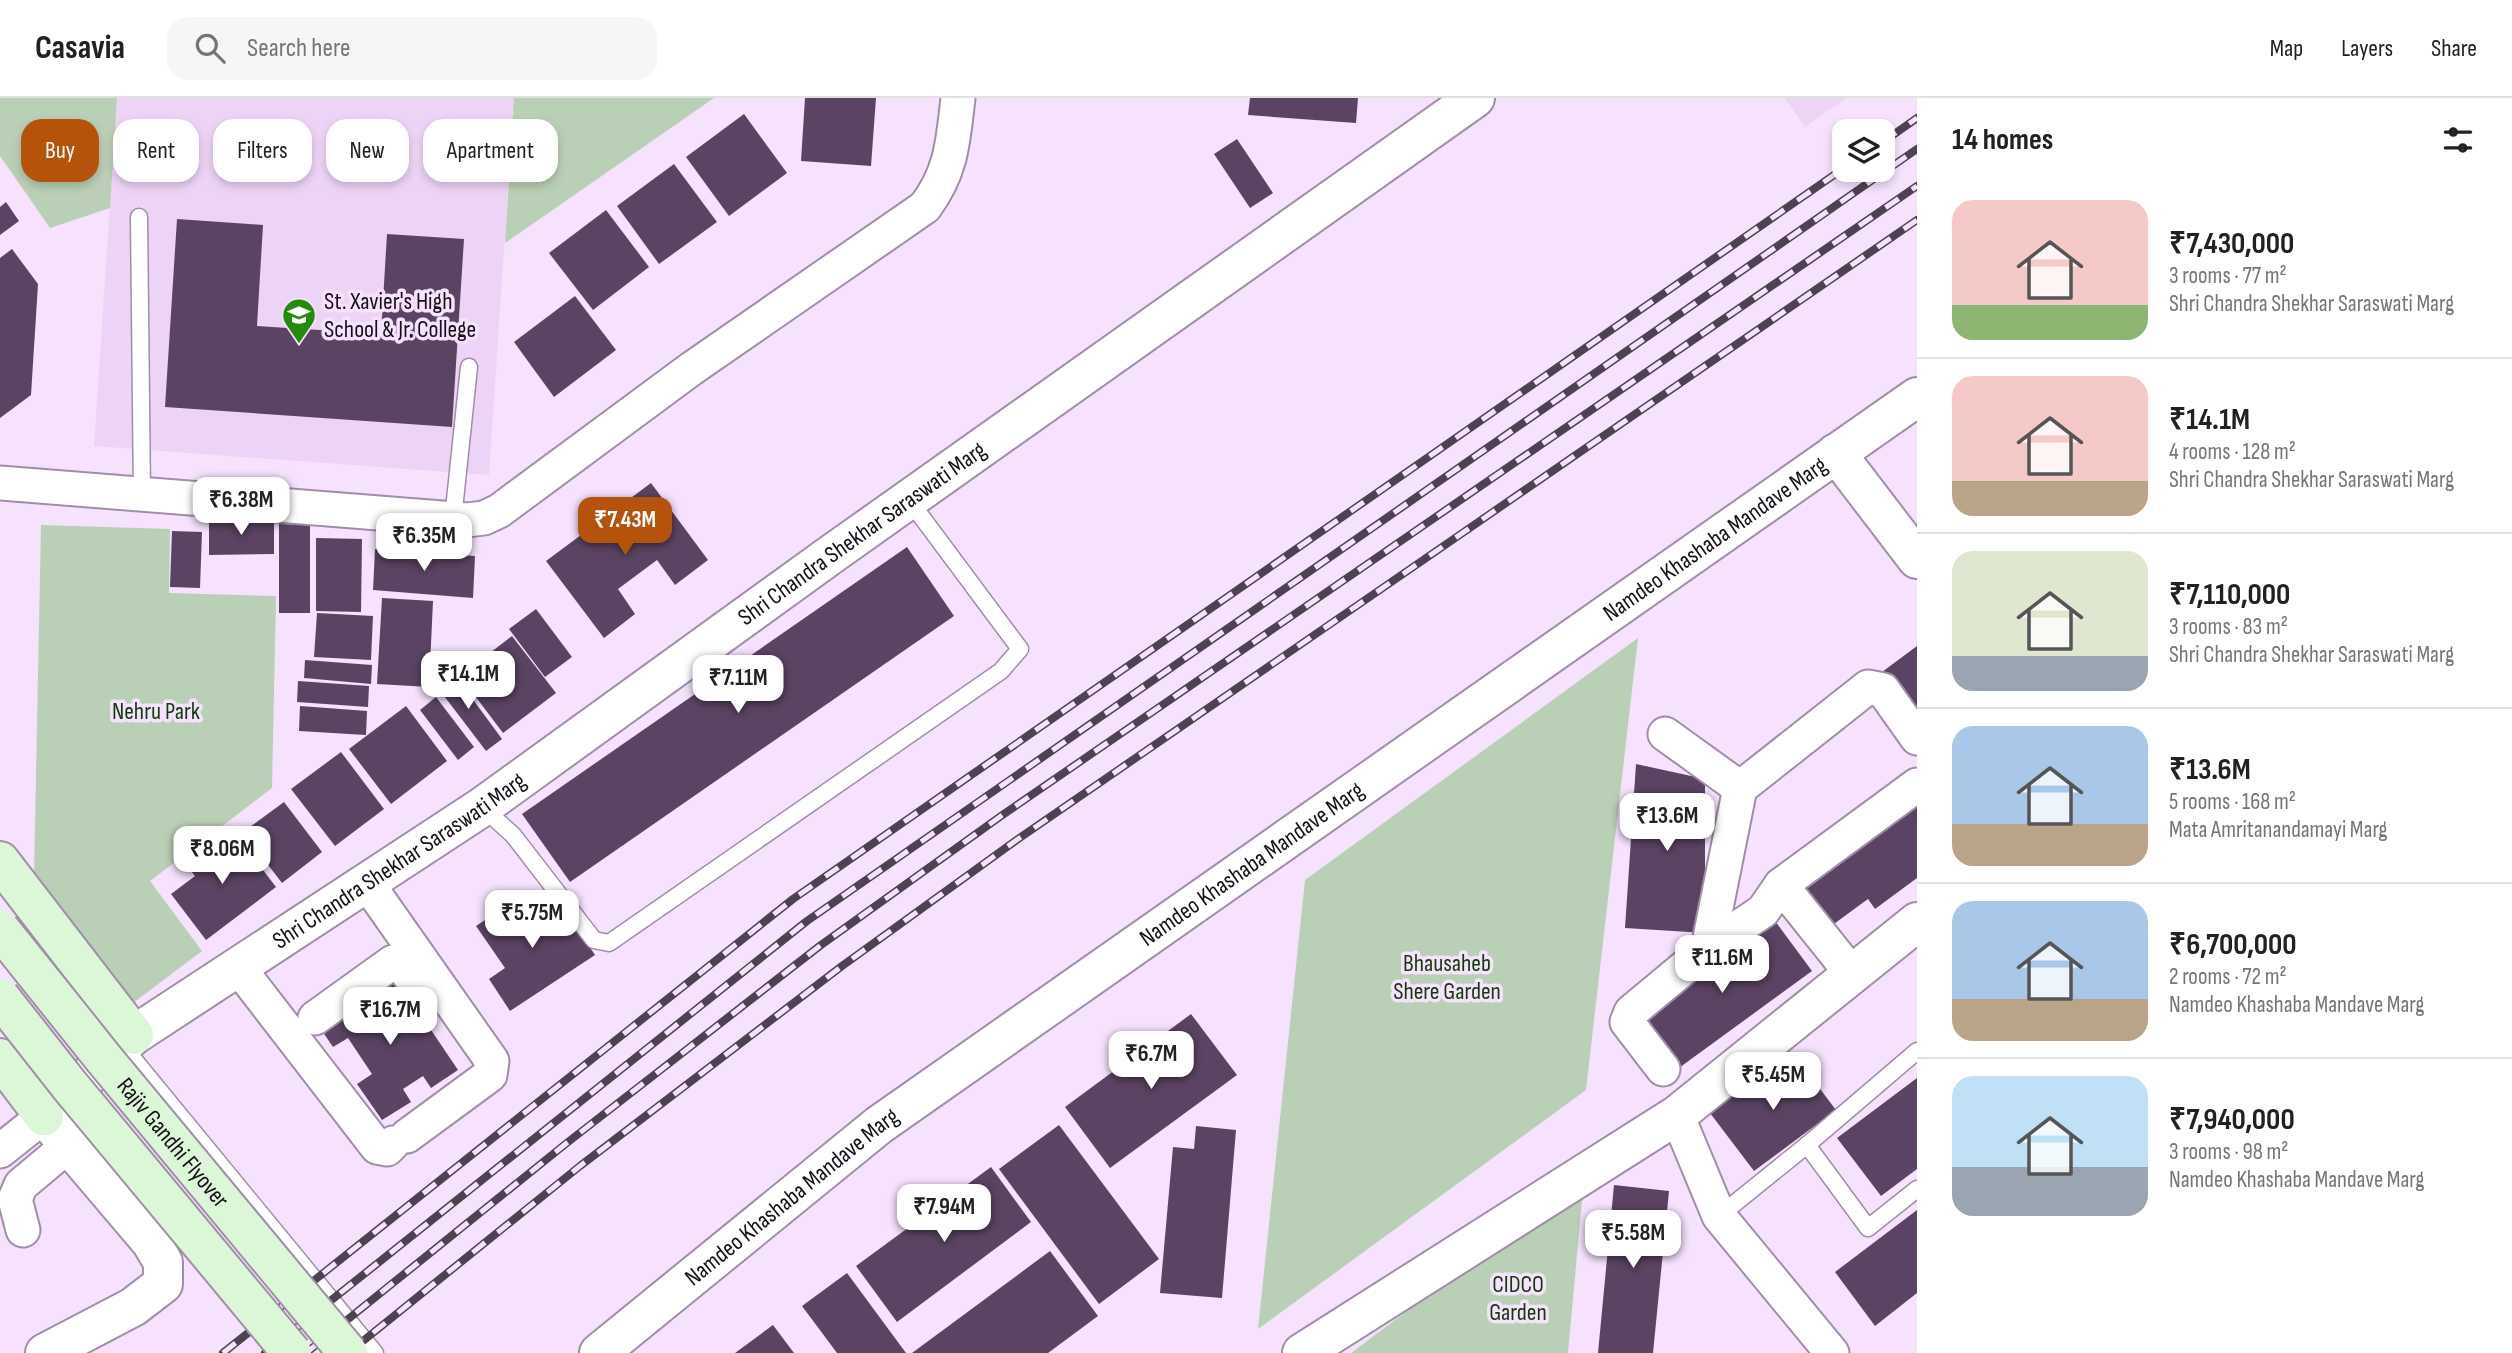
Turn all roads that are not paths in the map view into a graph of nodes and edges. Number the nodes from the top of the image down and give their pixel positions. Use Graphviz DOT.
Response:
graph roads {
  1 [pos="958,98"];
  2 [pos="1475,98"];
  3 [pos="139,217"];
  4 [pos="469,367"];
  5 [pos="1917,397"];
  6 [pos="1836,453"];
  7 [pos="0,483"];
  8 [pos="142,496"];
  9 [pos="909,500"];
  10 [pos="453,519"];
  11 [pos="1917,559"];
  12 [pos="1665,734"];
  13 [pos="1917,738"];
  14 [pos="1917,785"];
  15 [pos="1740,788"];
  16 [pos="482,807"];
  17 [pos="0,861"];
  18 [pos="367,883"];
  19 [pos="1781,886"];
  20 [pos="1917,922"];
  21 [pos="0,929"];
  22 [pos="1709,948"];
  23 [pos="376,960"];
  24 [pos="238,967"];
  25 [pos="1852,974"];
  26 [pos="0,997"];
  27 [pos="315,1018"];
  28 [pos="282,1024"];
  29 [pos="128,1040"];
  30 [pos="1917,1051"];
  31 [pos="0,1058"];
  32 [pos="1663,1069"];
  33 [pos="484,1079"];
  34 [pos="1677,1115"];
  35 [pos="44,1116"];
  36 [pos="70,1144"];
  37 [pos="1807,1144"];
  38 [pos="0,1151"];
  39 [pos="1917,1189"];
  40 [pos="13,1203"];
  41 [pos="1719,1216"];
  42 [pos="45,1353"];
  43 [pos="292,1353"];
  44 [pos="348,1353"];
  45 [pos="376,1353"];
  46 [pos="599,1353"];
  47 [pos="1302,1353"];
  48 [pos="1832,1353"];
  1 -- 10 [label="street"];
  2 -- 9 [label="street, Shri Chandra Shekhar Saraswati Marg"];
  3 -- 8 [label="lane"];
  4 -- 10 [label="lane"];
  5 -- 6 [label="street, Namdeo Khashaba Mandave Marg"];
  6 -- 11 [label="street"];
  6 -- 46 [label="street, Namdeo Khashaba Mandave Marg"];
  7 -- 8 [label="street"];
  8 -- 10 [label="street"];
  9 -- 16 [label="street, Shri Chandra Shekhar Saraswati Marg"];
  9 -- 16 [label="lane"];
  12 -- 15 [label="street"];
  13 -- 15 [label="street"];
  14 -- 19 [label="street"];
  15 -- 22 [label="street"];
  16 -- 18 [label="street, Shri Chandra Shekhar Saraswati Marg"];
  17 -- 29 [label="main road"];
  18 -- 24 [label="street, Shri Chandra Shekhar Saraswati Marg"];
  18 -- 33 [label="street"];
  19 -- 22 [label="street"];
  19 -- 25 [label="street"];
  20 -- 25 [label="street"];
  21 -- 44 [label="main road, Rajiv Gandhi Flyover, bridge"];
  22 -- 32 [label="street"];
  23 -- 28 [label="street"];
  24 -- 28 [label="street"];
  24 -- 29 [label="street, Shri Chandra Shekhar Saraswati Marg"];
  25 -- 34 [label="street"];
  26 -- 43 [label="main road, Rajiv Gandhi Flyover, bridge"];
  27 -- 33 [label="street"];
  28 -- 33 [label="street"];
  29 -- 35 [label="street, Shri Chandra Shekhar Saraswati Marg"];
  29 -- 45 [label="lane"];
  30 -- 37 [label="lane"];
  31 -- 35 [label="main road"];
  34 -- 41 [label="street"];
  34 -- 47 [label="street"];
  35 -- 36 [label="street"];
  35 -- 38 [label="street"];
  36 -- 40 [label="street"];
  36 -- 42 [label="street"];
  37 -- 39 [label="lane"];
  37 -- 41 [label="lane"];
  41 -- 48 [label="street"];
}
